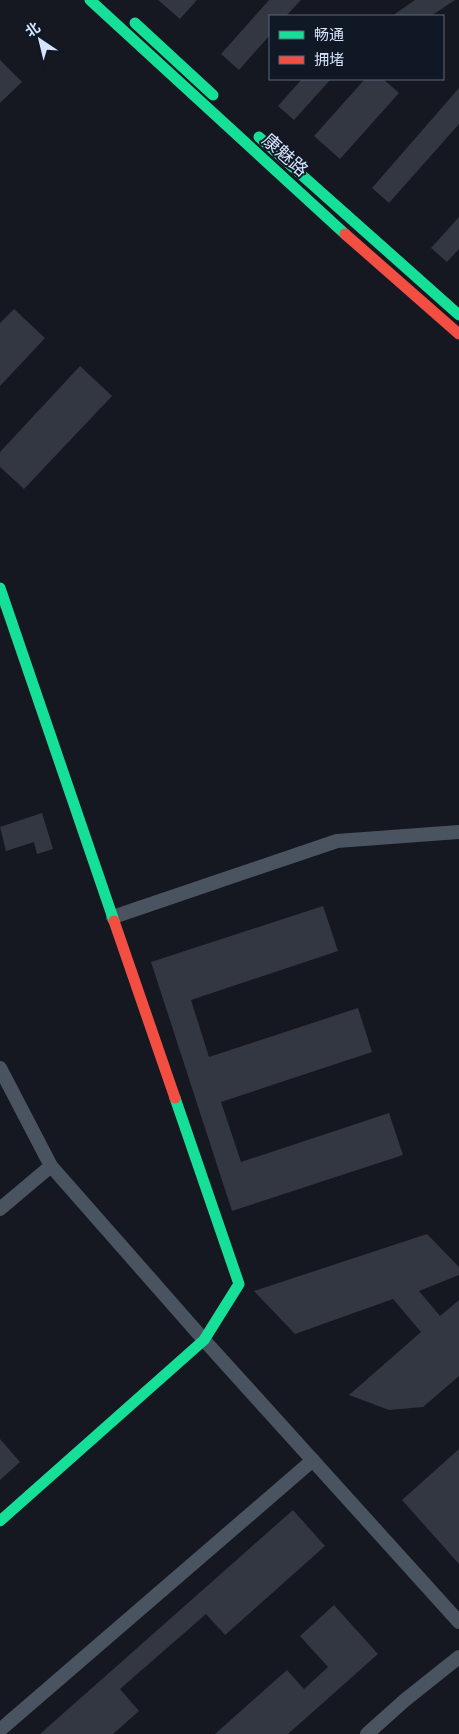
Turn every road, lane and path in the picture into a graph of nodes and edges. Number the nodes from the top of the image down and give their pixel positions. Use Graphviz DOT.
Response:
graph roads {
  1 [pos="90,0"];
  2 [pos="124,13"];
  3 [pos="221,103"];
  4 [pos="250,128"];
  5 [pos="459,314"];
  6 [pos="459,334"];
  7 [pos="0,588"];
  8 [pos="459,832"];
  9 [pos="113,917"];
  10 [pos="0,1068"];
  11 [pos="51,1166"];
  12 [pos="0,1209"];
  13 [pos="204,1340"];
  14 [pos="313,1460"];
  15 [pos="0,1521"];
  16 [pos="459,1622"];
  17 [pos="459,1657"];
  18 [pos="0,1730"];
  19 [pos="367,1734"];
  1 -- 6 [label="street, 康魅路"];
  2 -- 3 [label="street"];
  4 -- 5 [label="street, 康魅路"];
  7 -- 9 [label="street"];
  8 -- 9 [label="street"];
  9 -- 13 [label="street"];
  10 -- 11 [label="street"];
  11 -- 12 [label="street"];
  11 -- 13 [label="street"];
  13 -- 14 [label="street"];
  13 -- 15 [label="street"];
  14 -- 16 [label="street"];
  14 -- 18 [label="street"];
  17 -- 19 [label="street"];
}
